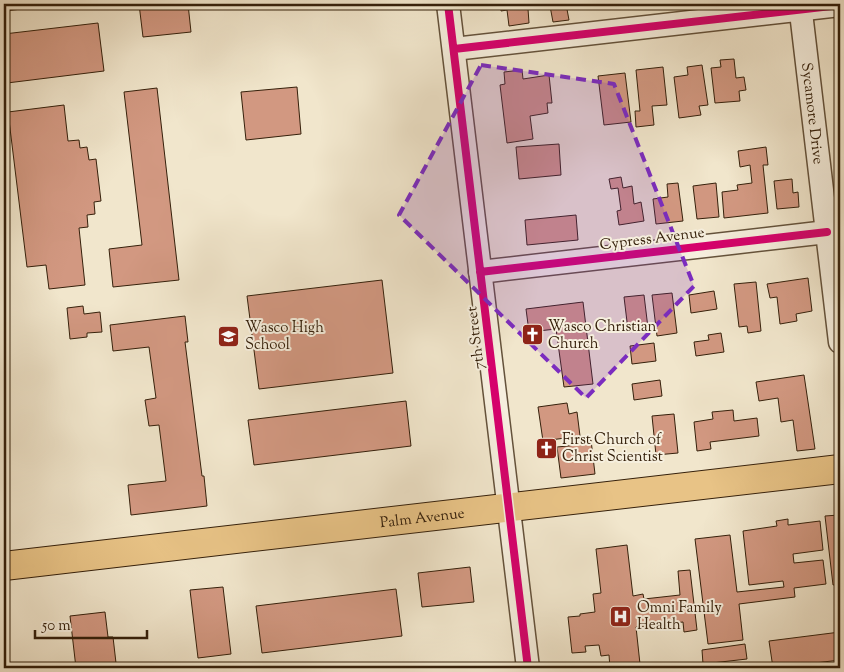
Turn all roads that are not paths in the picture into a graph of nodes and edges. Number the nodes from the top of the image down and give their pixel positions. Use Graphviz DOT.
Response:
graph roads {
  1 [pos="448,4"];
  2 [pos="840,5"];
  3 [pos="800,7"];
  4 [pos="454,49"];
  5 [pos="827,232"];
  6 [pos="480,272"];
  7 [pos="840,342"];
  8 [pos="840,469"];
  9 [pos="509,508"];
  10 [pos="4,566"];
  11 [pos="528,668"];
  1 -- 4 [label="street, 7th Street"];
  2 -- 3 [label="street"];
  3 -- 4 [label="street"];
  3 -- 5 [label="street, Sycamore Drive"];
  4 -- 6 [label="street, 7th Street"];
  5 -- 6 [label="street, Cypress Avenue"];
  5 -- 7 [label="street, Sycamore Drive"];
  6 -- 9 [label="street, 7th Street"];
  8 -- 9 [label="main road, Palm Avenue"];
  9 -- 10 [label="main road, Palm Avenue"];
  9 -- 11 [label="street, 7th Street"];
}
